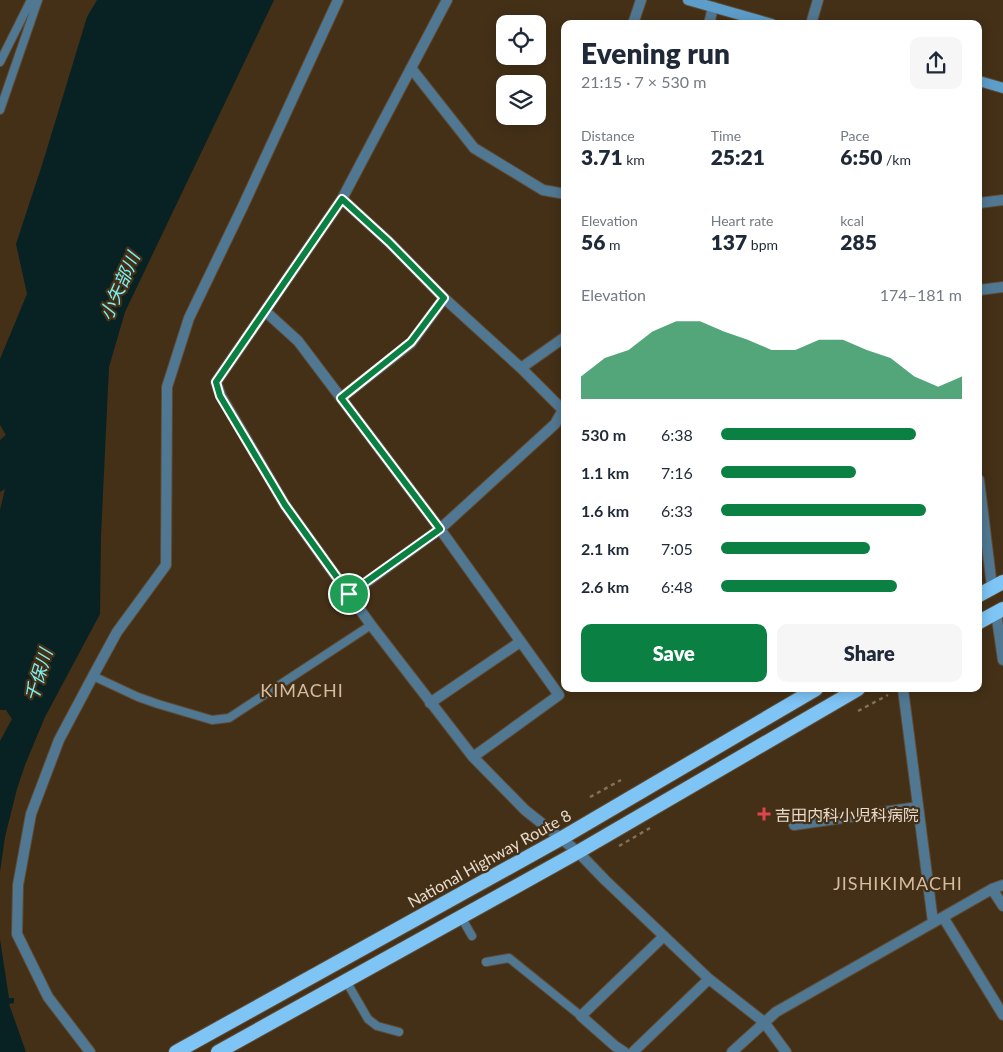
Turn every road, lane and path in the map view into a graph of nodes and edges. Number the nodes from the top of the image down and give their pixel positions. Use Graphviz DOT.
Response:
graph roads {
  1 [pos="31,0"];
  2 [pos="38,0"];
  3 [pos="338,0"];
  4 [pos="447,0"];
  5 [pos="641,0"];
  6 [pos="688,0"];
  7 [pos="818,0"];
  8 [pos="713,7"];
  9 [pos="634,20"];
  10 [pos="710,20"];
  11 [pos="758,20"];
  12 [pos="812,20"];
  13 [pos="0,62"];
  14 [pos="411,68"];
  15 [pos="982,82"];
  16 [pos="1003,88"];
  17 [pos="0,110"];
  18 [pos="561,193"];
  19 [pos="342,199"];
  20 [pos="1003,200"];
  21 [pos="982,203"];
  22 [pos="1003,286"];
  23 [pos="982,290"];
  24 [pos="444,298"];
  25 [pos="264,311"];
  26 [pos="561,340"];
  27 [pos="521,368"];
  28 [pos="341,398"];
  29 [pos="561,409"];
  30 [pos="561,416"];
  31 [pos="982,496"];
  32 [pos="440,529"];
  33 [pos="998,584"];
  34 [pos="982,593"];
  35 [pos="349,594"];
  36 [pos="1000,611"];
  37 [pos="982,620"];
  38 [pos="371,625"];
  39 [pos="520,642"];
  40 [pos="1003,660"];
  41 [pos="92,676"];
  42 [pos="811,692"];
  43 [pos="853,692"];
  44 [pos="902,692"];
  45 [pos="888,695"];
  46 [pos="430,703"];
  47 [pos="858,711"];
  48 [pos="473,757"];
  49 [pos="621,780"];
  50 [pos="590,797"];
  51 [pos="918,807"];
  52 [pos="794,825"];
  53 [pos="650,828"];
  54 [pos="562,838"];
  55 [pos="620,846"];
  56 [pos="578,852"];
  57 [pos="1003,885"];
  58 [pos="992,889"];
  59 [pos="1003,906"];
  60 [pos="461,917"];
  61 [pos="943,917"];
  62 [pos="933,922"];
  63 [pos="472,936"];
  64 [pos="664,936"];
  65 [pos="486,962"];
  66 [pos="709,979"];
  67 [pos="346,981"];
  68 [pos="1003,1013"];
  69 [pos="581,1016"];
  70 [pos="764,1022"];
  71 [pos="270,1023"];
  72 [pos="399,1032"];
  73 [pos="90,1052"];
  74 [pos="176,1052"];
  75 [pos="218,1052"];
  76 [pos="232,1052"];
  77 [pos="624,1052"];
  78 [pos="633,1052"];
  79 [pos="732,1052"];
  80 [pos="786,1052"];
  1 -- 13 [label="lane"];
  2 -- 17 [label="lane"];
  3 -- 41 [label="street"];
  4 -- 14 [label="street"];
  5 -- 9 [label="street"];
  6 -- 8 [label="main road"];
  7 -- 12 [label="street"];
  8 -- 10 [label="street"];
  8 -- 11 [label="main road"];
  14 -- 18 [label="street"];
  14 -- 19 [label="street"];
  15 -- 16 [label="main road"];
  19 -- 24 [label="street"];
  19 -- 25 [label="street"];
  20 -- 21 [label="street"];
  22 -- 23 [label="street"];
  24 -- 27 [label="street"];
  24 -- 28 [label="street"];
  25 -- 28 [label="street"];
  25 -- 35 [label="street"];
  26 -- 27 [label="street"];
  27 -- 29 [label="street"];
  28 -- 32 [label="street"];
  30 -- 32 [label="street"];
  31 -- 33 [label="street"];
  32 -- 35 [label="street"];
  32 -- 39 [label="street"];
  33 -- 34 [label="highway"];
  35 -- 38 [label="street"];
  36 -- 37 [label="highway"];
  36 -- 40 [label="street"];
  38 -- 41 [label="lane"];
  38 -- 46 [label="street"];
  39 -- 46 [label="street"];
  39 -- 48 [label="street"];
  41 -- 73 [label="street"];
  42 -- 54 [label="highway, National Highway Route 8"];
  43 -- 56 [label="highway"];
  44 -- 51 [label="street"];
  45 -- 47 [label="path"];
  46 -- 48 [label="street"];
  48 -- 54 [label="street"];
  49 -- 50 [label="path"];
  51 -- 52 [label="street"];
  51 -- 62 [label="street"];
  53 -- 55 [label="path"];
  54 -- 56 [label="street"];
  54 -- 74 [label="highway, National Highway Route 8"];
  56 -- 60 [label="highway"];
  56 -- 64 [label="street"];
  57 -- 58 [label="street"];
  58 -- 59 [label="street"];
  58 -- 61 [label="street"];
  60 -- 63 [label="lane"];
  60 -- 67 [label="highway"];
  61 -- 62 [label="street"];
  61 -- 68 [label="street"];
  62 -- 70 [label="street"];
  64 -- 66 [label="street"];
  64 -- 69 [label="street"];
  65 -- 69 [label="lane"];
  66 -- 70 [label="street"];
  66 -- 78 [label="street"];
  67 -- 71 [label="highway"];
  67 -- 72 [label="lane"];
  69 -- 77 [label="street"];
  70 -- 79 [label="street"];
  70 -- 80 [label="street"];
  71 -- 75 [label="highway"];
  71 -- 76 [label="highway"];
}
